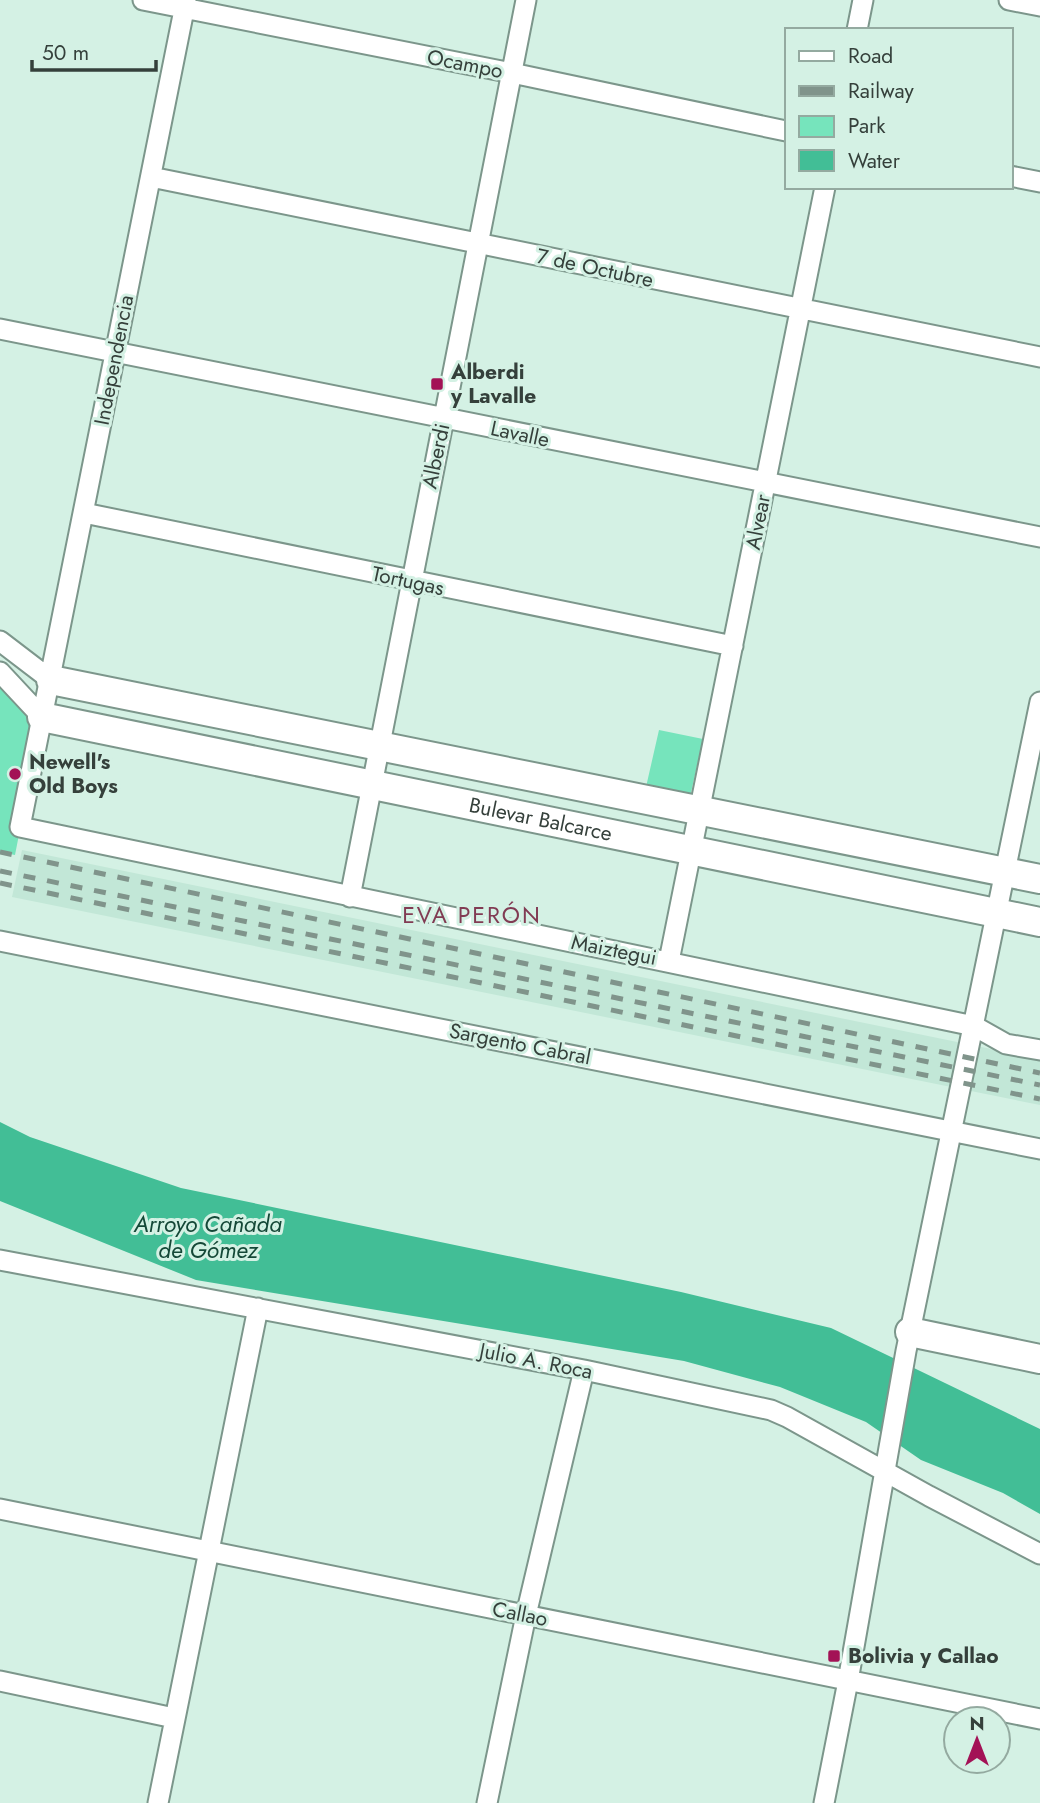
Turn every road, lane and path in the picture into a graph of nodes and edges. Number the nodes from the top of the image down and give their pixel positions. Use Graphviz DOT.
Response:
graph roads {
  1 [pos="143,0"];
  2 [pos="527,0"];
  3 [pos="863,0"];
  4 [pos="1009,0"];
  5 [pos="185,4"];
  6 [pos="1040,6"];
  7 [pos="857,28"];
  8 [pos="512,73"];
  9 [pos="785,131"];
  10 [pos="1012,176"];
  11 [pos="151,177"];
  12 [pos="1040,182"];
  13 [pos="825,189"];
  14 [pos="478,244"];
  15 [pos="801,310"];
  16 [pos="0,330"];
  17 [pos="116,354"];
  18 [pos="1040,357"];
  19 [pos="444,419"];
  20 [pos="765,484"];
  21 [pos="84,513"];
  22 [pos="1040,537"];
  23 [pos="411,581"];
  24 [pos="0,641"];
  25 [pos="733,646"];
  26 [pos="0,672"];
  27 [pos="51,680"];
  28 [pos="1039,712"];
  29 [pos="41,719"];
  30 [pos="380,746"];
  31 [pos="372,787"];
  32 [pos="699,810"];
  33 [pos="20,827"];
  34 [pos="690,853"];
  35 [pos="1005,872"];
  36 [pos="1040,879"];
  37 [pos="350,897"];
  38 [pos="996,914"];
  39 [pos="1040,922"];
  40 [pos="0,940"];
  41 [pos="669,961"];
  42 [pos="974,1023"];
  43 [pos="1040,1050"];
  44 [pos="952,1130"];
  45 [pos="1040,1149"];
  46 [pos="0,1260"];
  47 [pos="258,1308"];
  48 [pos="908,1342"];
  49 [pos="1040,1359"];
  50 [pos="584,1370"];
  51 [pos="885,1470"];
  52 [pos="0,1509"];
  53 [pos="209,1551"];
  54 [pos="1040,1554"];
  55 [pos="526,1615"];
  56 [pos="0,1681"];
  57 [pos="848,1681"];
  58 [pos="174,1718"];
  59 [pos="1040,1719"];
  60 [pos="158,1803"];
  61 [pos="487,1803"];
  62 [pos="824,1803"];
  1 -- 5 [label="street, Ocampo"];
  2 -- 8 [label="street, Alberdi"];
  3 -- 7 [label="street"];
  4 -- 6 [label="street"];
  5 -- 8 [label="street, Ocampo"];
  5 -- 11 [label="street, Independencia"];
  8 -- 9 [label="street, Ocampo"];
  8 -- 14 [label="street, Alberdi"];
  10 -- 12 [label="street"];
  11 -- 14 [label="street, 7 de Octubre"];
  11 -- 17 [label="street, Independencia"];
  13 -- 15 [label="street, Alvear"];
  14 -- 15 [label="street, 7 de Octubre"];
  14 -- 19 [label="street, Alberdi"];
  15 -- 18 [label="street, 7 de Octubre"];
  15 -- 20 [label="street, Alvear"];
  16 -- 17 [label="street, Lavalle"];
  17 -- 19 [label="street, Lavalle"];
  17 -- 21 [label="street, Independencia"];
  19 -- 20 [label="street, Lavalle"];
  19 -- 23 [label="street, Alberdi"];
  20 -- 22 [label="street, Lavalle"];
  20 -- 25 [label="street, Alvear"];
  21 -- 23 [label="street, Tortugas"];
  21 -- 27 [label="street, Independencia"];
  23 -- 25 [label="street, Tortugas"];
  23 -- 30 [label="street, Alberdi"];
  24 -- 27 [label="street"];
  25 -- 32 [label="street, Alvear"];
  26 -- 29 [label="street"];
  27 -- 29 [label="street, Independencia"];
  27 -- 30 [label="main road, Bulevar Balcarce"];
  28 -- 35 [label="street"];
  29 -- 31 [label="main road, Bulevar Balcarce"];
  29 -- 33 [label="street, Independencia"];
  30 -- 31 [label="street, Alberdi"];
  30 -- 32 [label="main road, Bulevar Balcarce"];
  31 -- 34 [label="main road, Bulevar Balcarce"];
  31 -- 37 [label="street, Alberdi"];
  32 -- 34 [label="street, Alvear"];
  32 -- 35 [label="main road, Bulevar Balcarce"];
  33 -- 37 [label="street, Maiztegui"];
  34 -- 38 [label="main road, Bulevar Balcarce"];
  34 -- 41 [label="street, Alvear"];
  35 -- 36 [label="main road, Bulevar Balcarce"];
  35 -- 38 [label="street"];
  37 -- 41 [label="street, Maiztegui"];
  38 -- 39 [label="main road, Bulevar Balcarce"];
  38 -- 42 [label="street"];
  40 -- 44 [label="street, Sargento Cabral"];
  41 -- 42 [label="street, Maiztegui"];
  42 -- 43 [label="street, Maiztegui"];
  42 -- 44 [label="street"];
  44 -- 45 [label="street, Sargento Cabral"];
  44 -- 48 [label="street"];
  46 -- 47 [label="street, Julio A. Roca"];
  47 -- 50 [label="street, Julio A. Roca"];
  47 -- 53 [label="street"];
  48 -- 49 [label="main road"];
  48 -- 51 [label="street"];
  50 -- 51 [label="street, Julio A. Roca"];
  50 -- 55 [label="street"];
  51 -- 54 [label="street, Julio A. Roca"];
  51 -- 57 [label="street"];
  52 -- 53 [label="street, Callao"];
  53 -- 55 [label="street, Callao"];
  53 -- 58 [label="street"];
  55 -- 57 [label="street, Callao"];
  55 -- 61 [label="street"];
  56 -- 58 [label="street"];
  57 -- 59 [label="street, Callao"];
  57 -- 62 [label="street"];
  58 -- 60 [label="street"];
}
